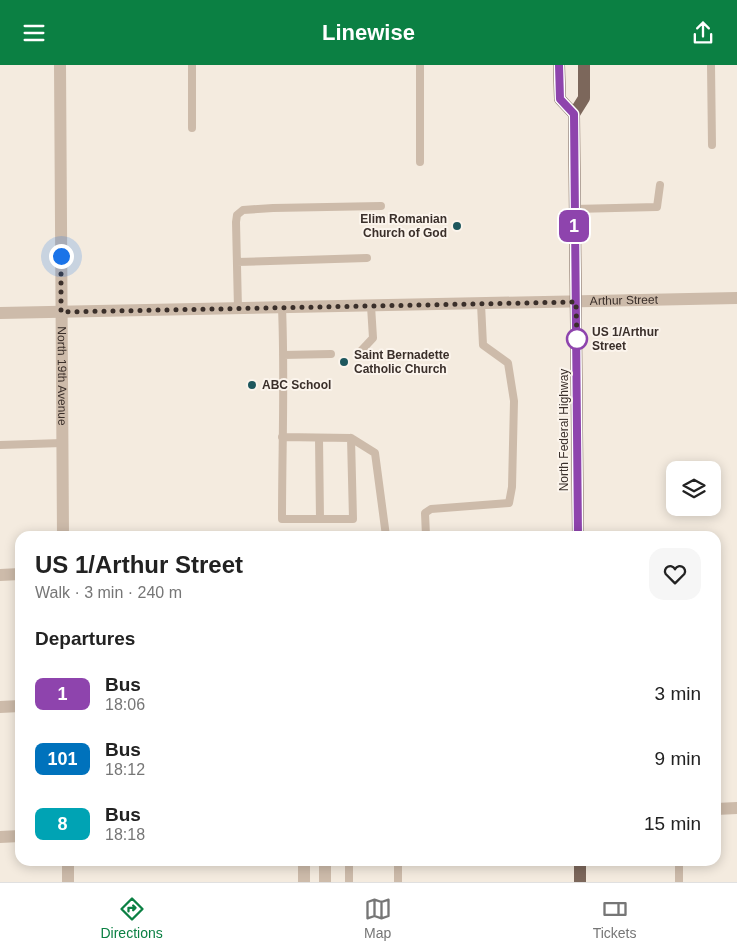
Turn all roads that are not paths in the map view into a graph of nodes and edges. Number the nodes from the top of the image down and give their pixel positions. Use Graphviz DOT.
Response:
graph roads {
  1 [pos="60,65"];
  2 [pos="192,65"];
  3 [pos="420,65"];
  4 [pos="559,65"];
  5 [pos="584,65"];
  6 [pos="711,65"];
  7 [pos="574,114"];
  8 [pos="192,127"];
  9 [pos="712,145"];
  10 [pos="420,162"];
  11 [pos="660,185"];
  12 [pos="381,206"];
  13 [pos="574,209"];
  14 [pos="367,258"];
  15 [pos="236,262"];
  16 [pos="737,298"];
  17 [pos="576,302"];
  18 [pos="481,304"];
  19 [pos="371,306"];
  20 [pos="282,308"];
  21 [pos="238,309"];
  22 [pos="61,312"];
  23 [pos="0,313"];
  24 [pos="359,353"];
  25 [pos="331,354"];
  26 [pos="283,355"];
  27 [pos="282,437"];
  28 [pos="319,438"];
  29 [pos="351,438"];
  30 [pos="62,443"];
  31 [pos="0,445"];
  32 [pos="320,519"];
  33 [pos="63,531"];
  34 [pos="385,531"];
  35 [pos="426,531"];
  36 [pos="578,531"];
  37 [pos="0,575"];
  38 [pos="15,575"];
  39 [pos="0,707"];
  40 [pos="15,707"];
  41 [pos="737,808"];
  42 [pos="721,809"];
  43 [pos="15,836"];
  44 [pos="0,837"];
  45 [pos="68,866"];
  46 [pos="304,866"];
  47 [pos="325,866"];
  48 [pos="349,866"];
  49 [pos="398,866"];
  50 [pos="580,866"];
  51 [pos="679,866"];
  52 [pos="68,882"];
  53 [pos="304,882"];
  54 [pos="325,882"];
  55 [pos="349,882"];
  56 [pos="398,882"];
  57 [pos="580,882"];
  58 [pos="679,882"];
  1 -- 22 [label="street, North 19th Avenue"];
  2 -- 8 [label="lane"];
  3 -- 10 [label="lane"];
  4 -- 7 [label="main road"];
  5 -- 7 [label="main road"];
  6 -- 9 [label="lane"];
  7 -- 13 [label="main road, North Federal Highway"];
  11 -- 13 [label="lane"];
  12 -- 15 [label="lane"];
  13 -- 17 [label="main road, North Federal Highway"];
  14 -- 15 [label="lane"];
  15 -- 21 [label="lane"];
  16 -- 17 [label="street, Arthur Street"];
  17 -- 18 [label="street, Arthur Street"];
  17 -- 36 [label="main road, North Federal Highway"];
  18 -- 19 [label="street, Arthur Street"];
  18 -- 35 [label="lane"];
  19 -- 20 [label="street, Arthur Street"];
  19 -- 24 [label="lane"];
  20 -- 21 [label="street, Arthur Street"];
  20 -- 26 [label="lane"];
  21 -- 22 [label="street, Arthur Street"];
  22 -- 23 [label="street, Arthur Street"];
  22 -- 30 [label="street, North 19th Avenue"];
  25 -- 26 [label="lane"];
  26 -- 27 [label="lane"];
  27 -- 28 [label="lane"];
  27 -- 32 [label="lane"];
  28 -- 29 [label="lane"];
  28 -- 32 [label="lane"];
  29 -- 32 [label="lane"];
  29 -- 34 [label="lane"];
  30 -- 31 [label="lane"];
  30 -- 33 [label="street, North 19th Avenue"];
  37 -- 38 [label="street"];
  39 -- 40 [label="street"];
  41 -- 42 [label="street"];
  43 -- 44 [label="street"];
  45 -- 52 [label="street"];
  46 -- 53 [label="street"];
  47 -- 54 [label="street"];
  48 -- 55 [label="lane"];
  49 -- 56 [label="lane"];
  50 -- 57 [label="main road"];
  51 -- 58 [label="lane"];
}
